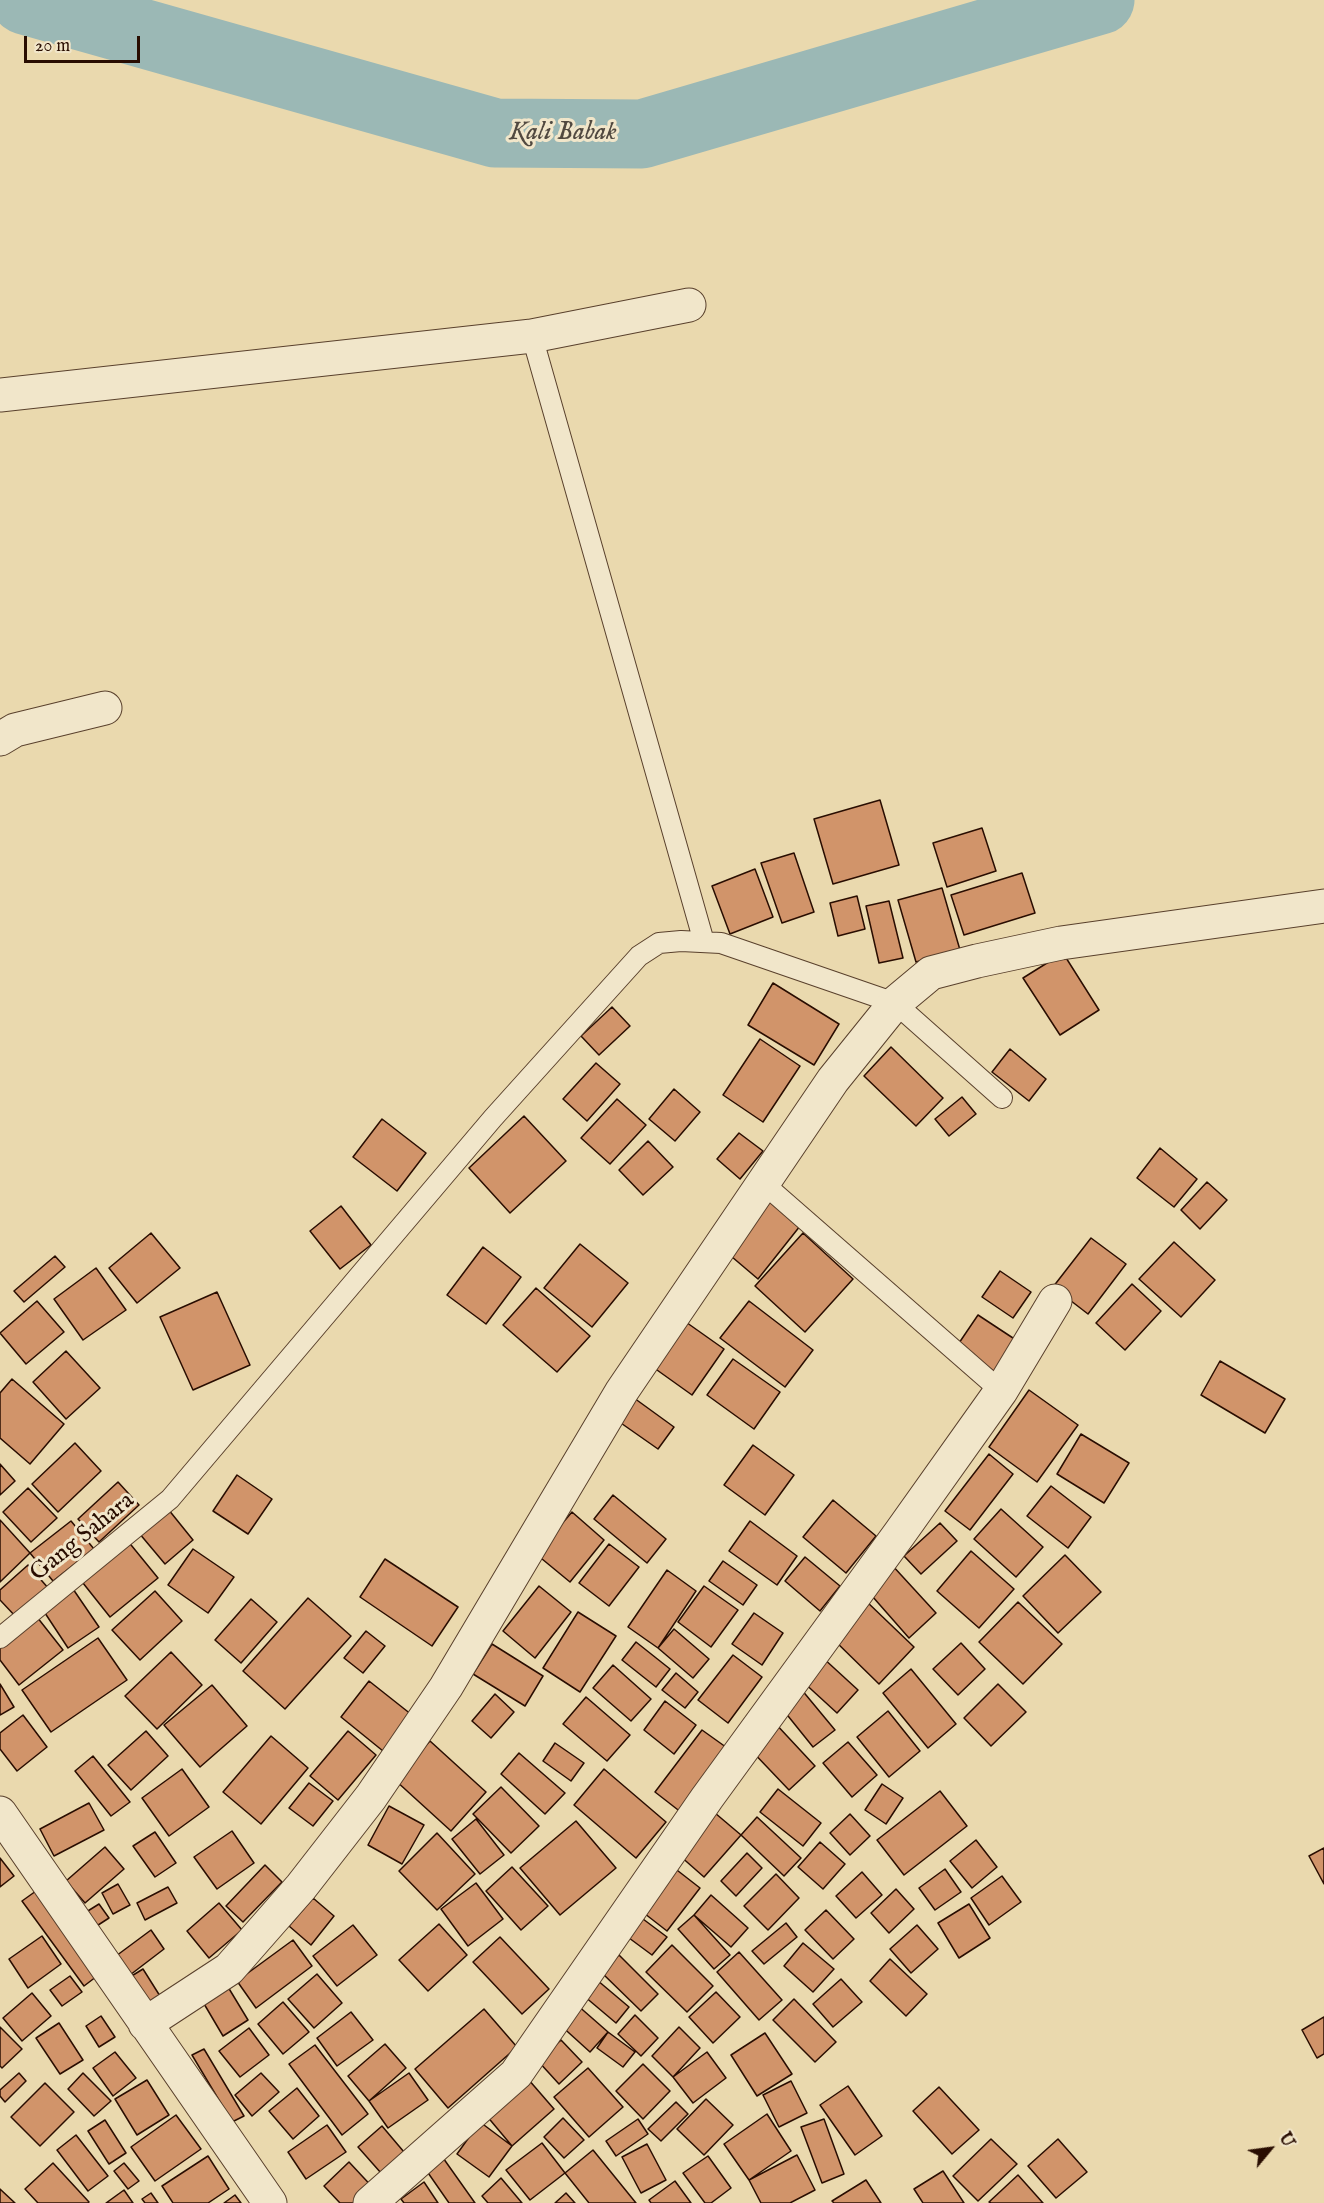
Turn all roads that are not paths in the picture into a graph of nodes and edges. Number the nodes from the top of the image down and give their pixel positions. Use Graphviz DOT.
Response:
graph roads {
  1 [pos="689,305"];
  2 [pos="532,336"];
  3 [pos="0,394"];
  4 [pos="105,708"];
  5 [pos="0,739"];
  6 [pos="1324,906"];
  7 [pos="704,942"];
  8 [pos="895,1003"];
  9 [pos="1002,1098"];
  10 [pos="763,1183"];
  11 [pos="1055,1301"];
  12 [pos="1001,1390"];
  13 [pos="0,1638"];
  14 [pos="0,1813"];
  15 [pos="145,2024"];
  16 [pos="270,2203"];
  17 [pos="370,2203"];
  1 -- 2 [label="street"];
  2 -- 3 [label="street"];
  2 -- 7 [label="lane"];
  4 -- 5 [label="street"];
  6 -- 8 [label="street"];
  7 -- 8 [label="lane, Gang Sahara"];
  7 -- 13 [label="lane, Gang Sahara"];
  8 -- 9 [label="lane"];
  8 -- 10 [label="street"];
  10 -- 12 [label="lane"];
  10 -- 15 [label="street"];
  11 -- 12 [label="street"];
  12 -- 17 [label="street"];
  14 -- 15 [label="street"];
  15 -- 16 [label="street"];
}
